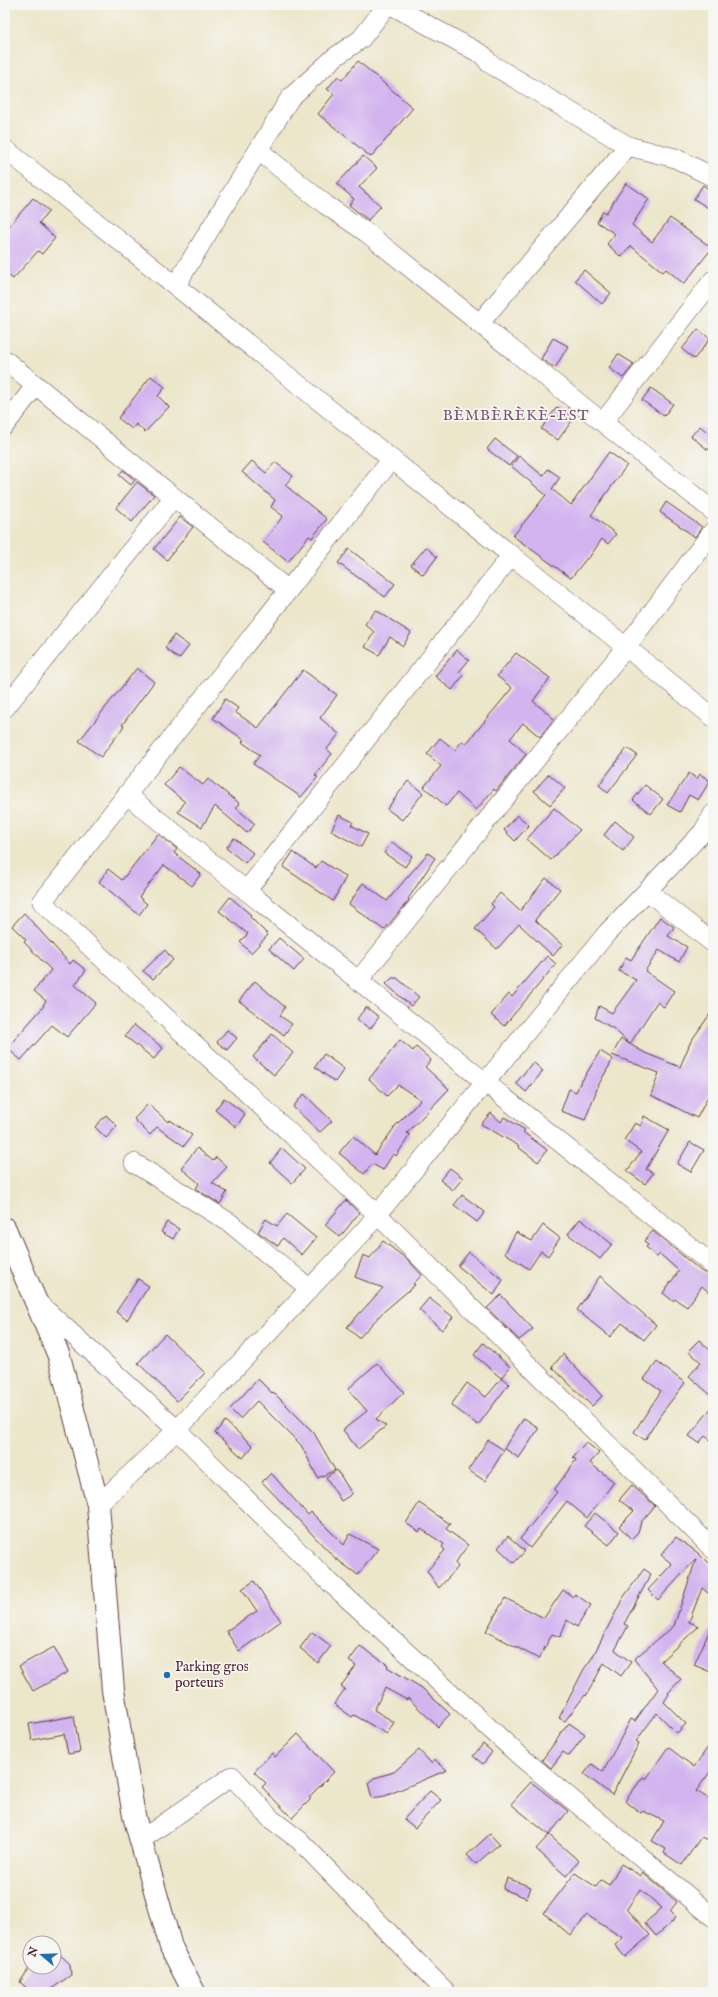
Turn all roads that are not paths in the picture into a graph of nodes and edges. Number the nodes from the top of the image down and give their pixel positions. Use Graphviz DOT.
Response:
graph roads {
  1 [pos="386,5"];
  2 [pos="391,5"];
  3 [pos="628,146"];
  4 [pos="5,149"];
  5 [pos="258,150"];
  6 [pos="713,177"];
  7 [pos="713,280"];
  8 [pos="176,285"];
  9 [pos="479,324"];
  10 [pos="5,360"];
  11 [pos="36,385"];
  12 [pos="603,422"];
  13 [pos="5,425"];
  14 [pos="392,459"];
  15 [pos="174,497"];
  16 [pos="713,511"];
  17 [pos="713,531"];
  18 [pos="512,555"];
  19 [pos="288,590"];
  20 [pos="626,647"];
  21 [pos="5,708"];
  22 [pos="713,717"];
  23 [pos="127,795"];
  24 [pos="713,814"];
  25 [pos="246,891"];
  26 [pos="647,891"];
  27 [pos="713,943"];
  28 [pos="358,981"];
  29 [pos="485,1083"];
  30 [pos="134,1163"];
  31 [pos="378,1215"];
  32 [pos="5,1230"];
  33 [pos="713,1265"];
  34 [pos="310,1289"];
  35 [pos="35,1300"];
  36 [pos="177,1430"];
  37 [pos="98,1505"];
  38 [pos="713,1550"];
  39 [pos="141,1840"];
  40 [pos="713,1917"];
  41 [pos="194,1992"];
  42 [pos="446,1992"];
  1 -- 5 [label="street"];
  2 -- 3 [label="street"];
  3 -- 6 [label="street"];
  3 -- 9 [label="street"];
  4 -- 8 [label="street"];
  5 -- 8 [label="street"];
  5 -- 9 [label="street"];
  7 -- 12 [label="street"];
  8 -- 14 [label="street"];
  9 -- 12 [label="street"];
  10 -- 11 [label="street"];
  11 -- 13 [label="street"];
  11 -- 15 [label="street"];
  12 -- 16 [label="street"];
  14 -- 18 [label="street"];
  14 -- 19 [label="street"];
  15 -- 19 [label="street"];
  15 -- 21 [label="street"];
  17 -- 20 [label="street"];
  18 -- 20 [label="street"];
  18 -- 25 [label="street"];
  19 -- 23 [label="street"];
  20 -- 22 [label="street"];
  20 -- 28 [label="street"];
  23 -- 25 [label="street"];
  23 -- 31 [label="street"];
  24 -- 26 [label="street"];
  25 -- 28 [label="street"];
  26 -- 27 [label="street"];
  26 -- 29 [label="street"];
  28 -- 29 [label="street"];
  29 -- 31 [label="street"];
  29 -- 33 [label="street"];
  30 -- 34 [label="street"];
  31 -- 34 [label="street"];
  31 -- 38 [label="street"];
  32 -- 35 [label="main road"];
  34 -- 36 [label="street"];
  35 -- 36 [label="street"];
  35 -- 37 [label="main road"];
  36 -- 37 [label="street"];
  36 -- 40 [label="street"];
  37 -- 39 [label="main road"];
  39 -- 41 [label="main road"];
  39 -- 42 [label="street"];
}
